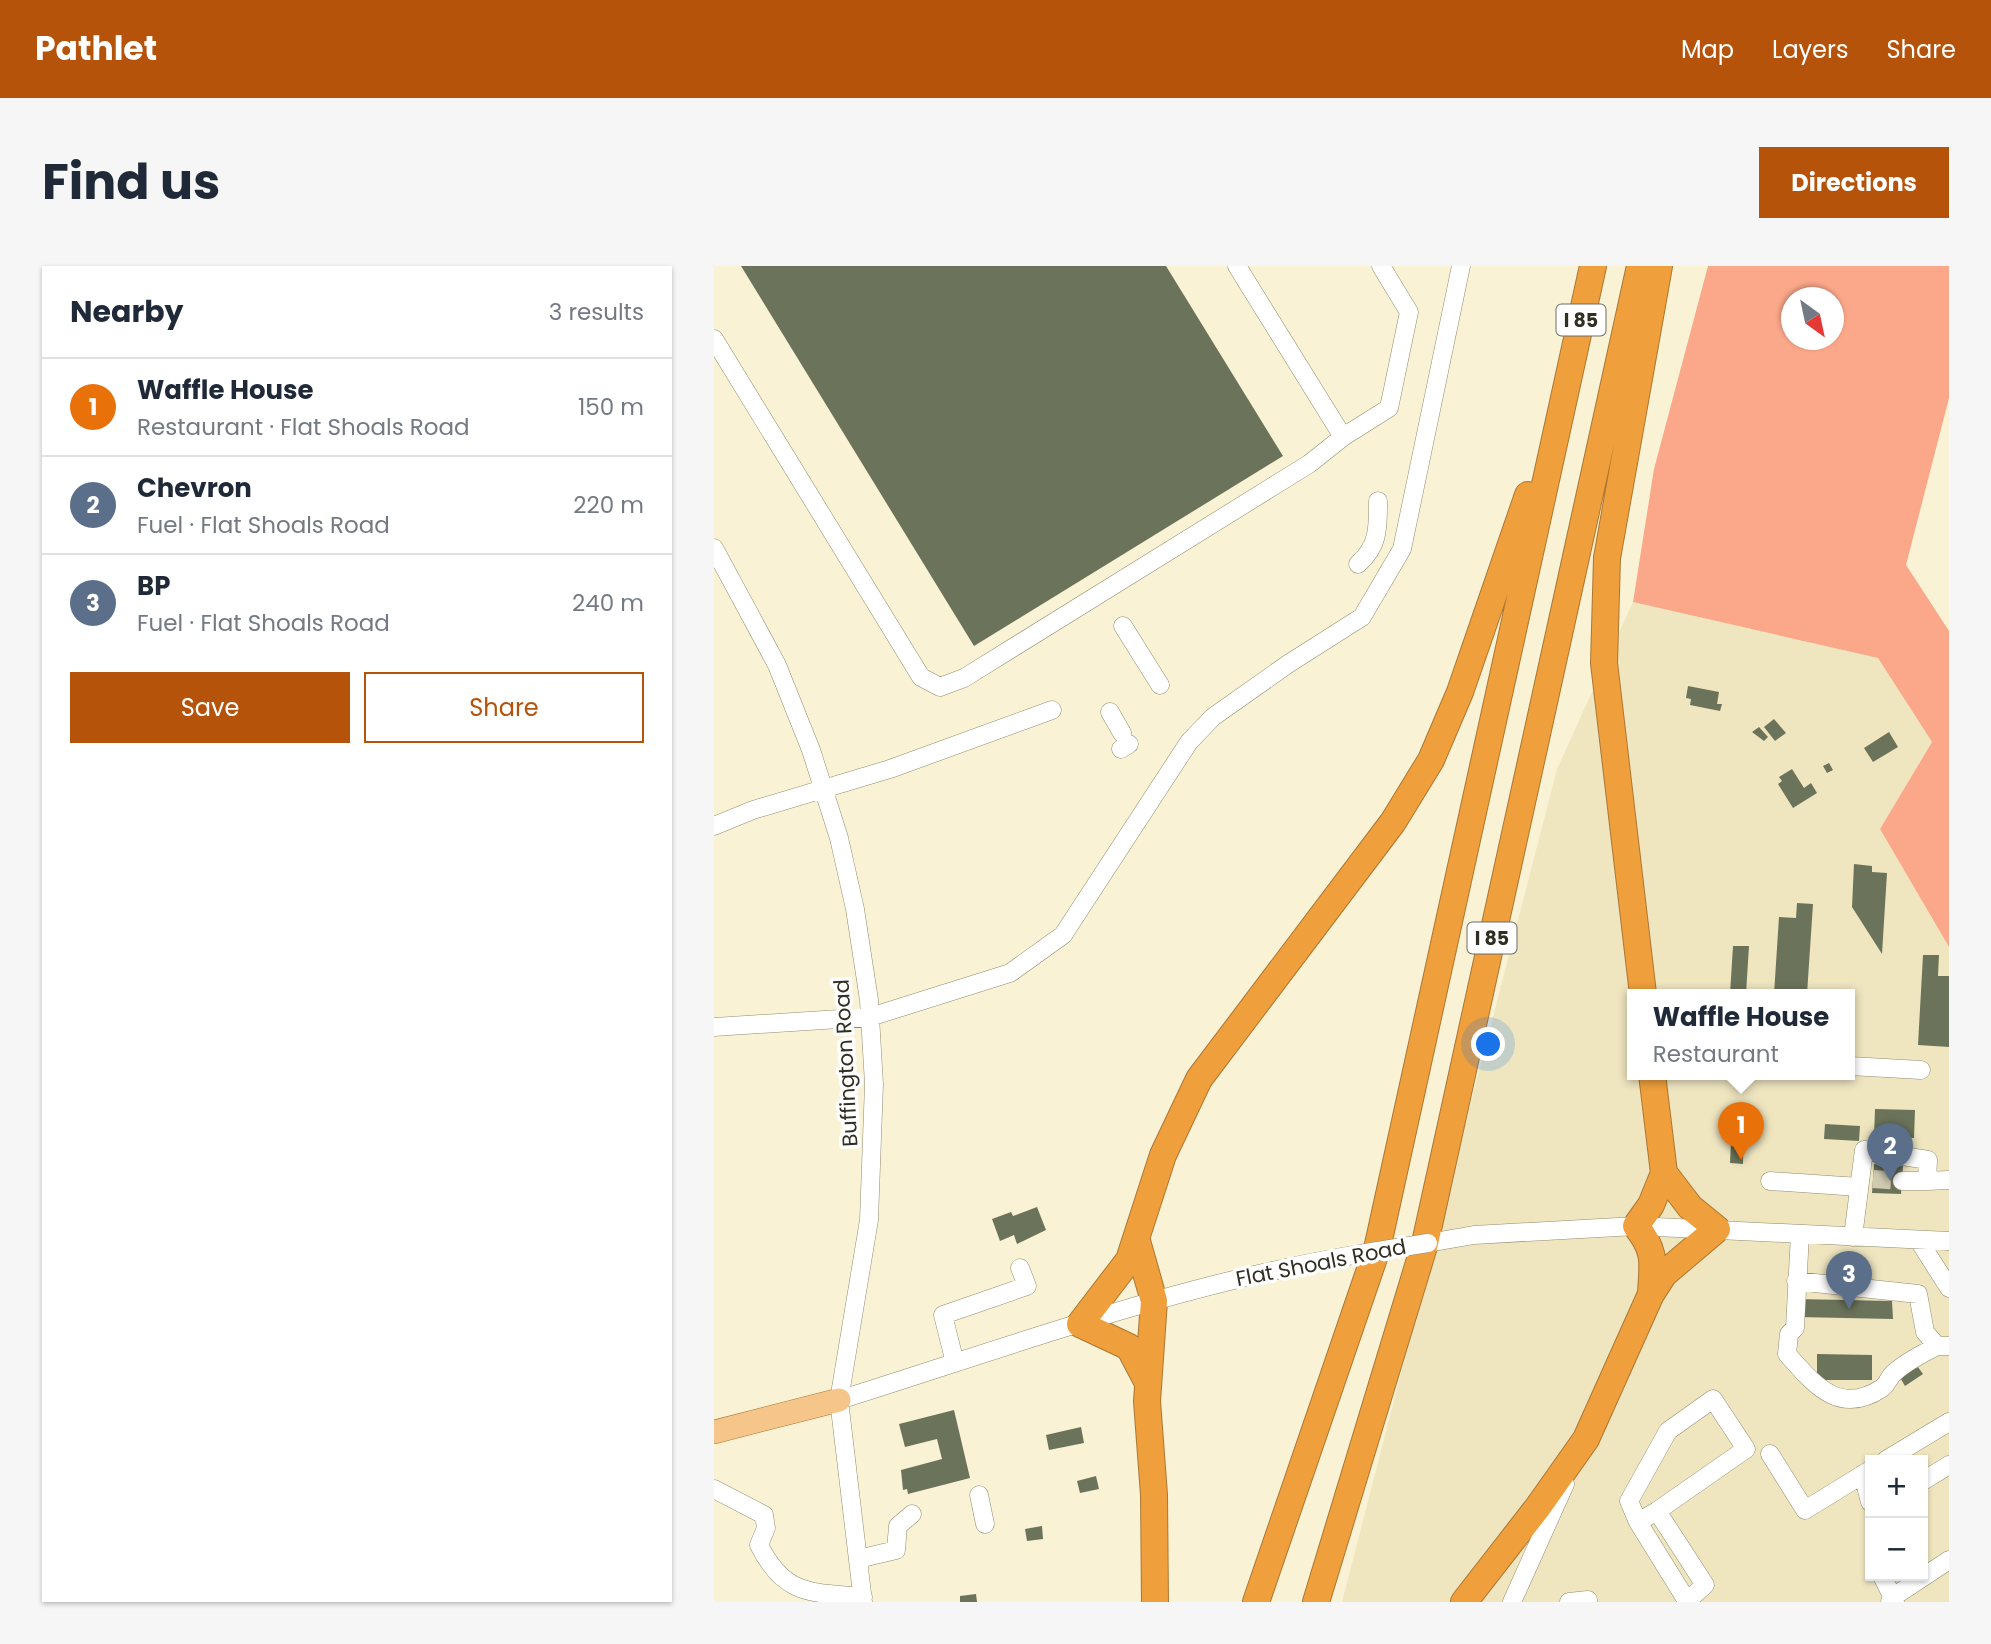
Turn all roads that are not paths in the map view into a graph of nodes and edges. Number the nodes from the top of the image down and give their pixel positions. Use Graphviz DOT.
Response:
graph roads {
  1 [pos="1237,266"];
  2 [pos="1381,266"];
  3 [pos="1461,266"];
  4 [pos="1593,266"];
  5 [pos="1640,266"];
  6 [pos="1659,266"];
  7 [pos="714,339"];
  8 [pos="1569,374"];
  9 [pos="1343,437"];
  10 [pos="1373,511"];
  11 [pos="714,548"];
  12 [pos="1395,560"];
  13 [pos="1123,626"];
  14 [pos="1160,685"];
  15 [pos="1052,710"];
  16 [pos="1110,712"];
  17 [pos="1124,742"];
  18 [pos="824,790"];
  19 [pos="714,826"];
  20 [pos="1642,989"];
  21 [pos="870,1017"];
  22 [pos="714,1027"];
  23 [pos="1855,1066"];
  24 [pos="1921,1070"];
  25 [pos="1653,1080"];
  26 [pos="1664,1173"];
  27 [pos="1949,1180"];
  28 [pos="1770,1181"];
  29 [pos="1902,1181"];
  30 [pos="1927,1181"];
  31 [pos="1864,1182"];
  32 [pos="1636,1226"];
  33 [pos="1717,1228"];
  34 [pos="1800,1234"];
  35 [pos="1853,1237"];
  36 [pos="1138,1241"];
  37 [pos="1919,1241"];
  38 [pos="1949,1241"];
  39 [pos="1020,1269"];
  40 [pos="1796,1281"];
  41 [pos="1949,1288"];
  42 [pos="1651,1294"];
  43 [pos="1154,1301"];
  44 [pos="1080,1324"];
  45 [pos="1930,1339"];
  46 [pos="955,1363"];
  47 [pos="1148,1383"];
  48 [pos="839,1400"];
  49 [pos="1949,1422"];
  50 [pos="714,1432"];
  51 [pos="1586,1439"];
  52 [pos="1770,1454"];
  53 [pos="1894,1455"];
  54 [pos="1949,1465"];
  55 [pos="1865,1473"];
  56 [pos="1928,1479"];
  57 [pos="714,1489"];
  58 [pos="979,1495"];
  59 [pos="1657,1511"];
  60 [pos="912,1514"];
  61 [pos="1638,1522"];
  62 [pos="985,1524"];
  63 [pos="858,1559"];
  64 [pos="1949,1560"];
  65 [pos="1884,1581"];
  66 [pos="863,1600"];
  67 [pos="1588,1600"];
  68 [pos="1893,1600"];
  69 [pos="1155,1602"];
  70 [pos="1256,1602"];
  71 [pos="1316,1602"];
  72 [pos="1464,1602"];
  73 [pos="1512,1602"];
  74 [pos="1569,1602"];
  75 [pos="1686,1602"];
  1 -- 9 [label="street"];
  2 -- 9 [label="street"];
  3 -- 12 [label="street"];
  4 -- 8 [label="highway, I 85"];
  5 -- 71 [label="highway, I 85"];
  6 -- 20 [label="highway"];
  7 -- 9 [label="street"];
  8 -- 36 [label="highway"];
  8 -- 70 [label="highway, I 85"];
  10 -- 12 [label="street"];
  11 -- 18 [label="street, Buffington Road"];
  12 -- 21 [label="street"];
  13 -- 14 [label="street"];
  15 -- 18 [label="street"];
  16 -- 17 [label="street"];
  18 -- 19 [label="street"];
  18 -- 21 [label="street, Buffington Road"];
  21 -- 22 [label="street"];
  21 -- 48 [label="street, Buffington Road"];
  23 -- 24 [label="street"];
  25 -- 26 [label="highway"];
  26 -- 32 [label="highway"];
  26 -- 33 [label="highway"];
  27 -- 30 [label="street"];
  28 -- 31 [label="street"];
  29 -- 30 [label="street"];
  30 -- 31 [label="street"];
  31 -- 35 [label="street"];
  32 -- 33 [label="street, Flat Shoals Road"];
  32 -- 42 [label="highway"];
  32 -- 43 [label="street, Flat Shoals Road, bridge"];
  33 -- 34 [label="street, Flat Shoals Road"];
  33 -- 42 [label="highway"];
  34 -- 35 [label="street, Flat Shoals Road"];
  34 -- 40 [label="street"];
  35 -- 37 [label="street, Flat Shoals Road"];
  36 -- 43 [label="highway"];
  36 -- 44 [label="highway"];
  37 -- 38 [label="street, Flat Shoals Road"];
  37 -- 41 [label="street"];
  39 -- 46 [label="street"];
  40 -- 45 [label="street"];
  40 -- 45 [label="street"];
  42 -- 51 [label="highway"];
  43 -- 44 [label="street, Flat Shoals Road"];
  43 -- 47 [label="highway"];
  44 -- 46 [label="street, Flat Shoals Road"];
  44 -- 47 [label="highway"];
  46 -- 48 [label="street, Flat Shoals Road"];
  47 -- 69 [label="highway"];
  48 -- 50 [label="main road, Flat Shoals Road"];
  48 -- 63 [label="street, Buffington Road"];
  49 -- 53 [label="street"];
  51 -- 72 [label="highway"];
  51 -- 73 [label="street"];
  52 -- 55 [label="street"];
  54 -- 56 [label="street"];
  57 -- 66 [label="street"];
  58 -- 62 [label="street"];
  59 -- 61 [label="street"];
  59 -- 61 [label="street"];
  59 -- 75 [label="street"];
  60 -- 63 [label="street"];
  61 -- 75 [label="street"];
  63 -- 66 [label="street, Buffington Road"];
  64 -- 68 [label="street"];
  65 -- 68 [label="street"];
  67 -- 74 [label="street"];
}
